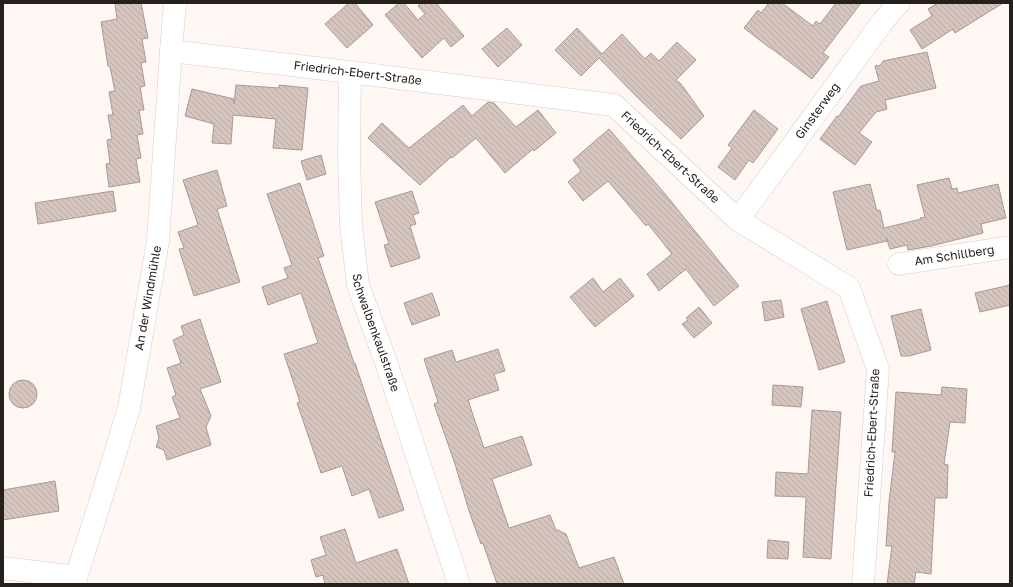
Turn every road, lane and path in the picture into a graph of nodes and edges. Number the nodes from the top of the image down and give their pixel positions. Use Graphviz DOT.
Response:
graph roads {
  1 [pos="175,3"];
  2 [pos="899,3"];
  3 [pos="171,51"];
  4 [pos="350,72"];
  5 [pos="738,220"];
  6 [pos="1010,247"];
  7 [pos="899,264"];
  8 [pos="3,568"];
  9 [pos="75,580"];
  10 [pos="459,584"];
  11 [pos="863,584"];
  1 -- 3 [label="street, An der Windmühle"];
  2 -- 5 [label="street, Ginsterweg"];
  3 -- 4 [label="street, Friedrich-Ebert-Straße"];
  3 -- 9 [label="street, An der Windmühle"];
  4 -- 5 [label="street, Friedrich-Ebert-Straße"];
  4 -- 10 [label="street, Schwalbenkaulstraße"];
  5 -- 11 [label="street, Friedrich-Ebert-Straße"];
  6 -- 7 [label="street, Am Schillberg"];
  8 -- 9 [label="street"];
}
